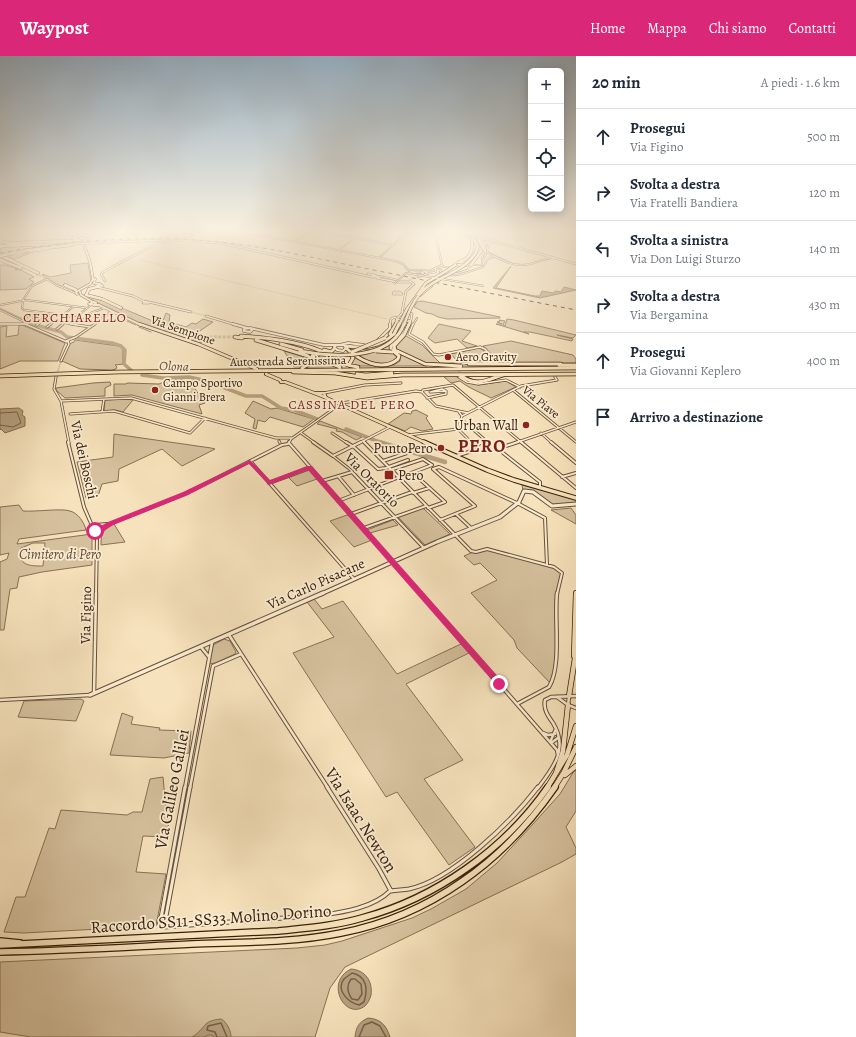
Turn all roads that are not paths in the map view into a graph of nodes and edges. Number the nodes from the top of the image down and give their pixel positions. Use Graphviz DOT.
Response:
graph roads {
  1 [pos="93,279"];
  2 [pos="95,279"];
  3 [pos="104,279"];
  4 [pos="385,279"];
  5 [pos="389,279"];
  6 [pos="400,279"];
  7 [pos="432,279"];
  8 [pos="437,279"];
  9 [pos="440,279"];
  10 [pos="441,279"];
  11 [pos="443,279"];
  12 [pos="397,280"];
  13 [pos="394,284"];
  14 [pos="64,285"];
  15 [pos="100,286"];
  16 [pos="484,286"];
  17 [pos="408,289"];
  18 [pos="77,292"];
  19 [pos="401,292"];
  20 [pos="406,293"];
  21 [pos="419,294"];
  22 [pos="23,300"];
  23 [pos="0,305"];
  24 [pos="91,305"];
  25 [pos="74,306"];
  26 [pos="104,308"];
  27 [pos="121,308"];
  28 [pos="402,308"];
  29 [pos="0,310"];
  30 [pos="406,310"];
  31 [pos="111,311"];
  32 [pos="191,312"];
  33 [pos="402,312"];
  34 [pos="52,314"];
  35 [pos="88,314"];
  36 [pos="400,315"];
  37 [pos="63,316"];
  38 [pos="206,316"];
  39 [pos="412,316"];
  40 [pos="28,317"];
  41 [pos="76,317"];
  42 [pos="416,318"];
  43 [pos="44,319"];
  44 [pos="391,319"];
  45 [pos="397,319"];
  46 [pos="54,321"];
  47 [pos="411,321"];
  48 [pos="65,322"];
  49 [pos="97,322"];
  50 [pos="70,323"];
  51 [pos="0,324"];
  52 [pos="25,324"];
  53 [pos="36,325"];
  54 [pos="242,326"];
  55 [pos="90,327"];
  56 [pos="47,328"];
  57 [pos="250,328"];
  58 [pos="57,329"];
  59 [pos="244,329"];
  60 [pos="403,329"];
  61 [pos="250,332"];
  62 [pos="240,336"];
  63 [pos="248,338"];
  64 [pos="69,341"];
  65 [pos="340,345"];
  66 [pos="353,345"];
  67 [pos="300,346"];
  68 [pos="335,347"];
  69 [pos="346,347"];
  70 [pos="288,350"];
  71 [pos="341,351"];
  72 [pos="350,352"];
  73 [pos="393,352"];
  74 [pos="319,353"];
  75 [pos="354,354"];
  76 [pos="334,355"];
  77 [pos="489,356"];
  78 [pos="497,358"];
  79 [pos="494,360"];
  80 [pos="61,361"];
  81 [pos="488,362"];
  82 [pos="498,362"];
  83 [pos="462,364"];
  84 [pos="349,365"];
  85 [pos="468,365"];
  86 [pos="408,367"];
  87 [pos="340,368"];
  88 [pos="576,368"];
  89 [pos="255,370"];
  90 [pos="331,370"];
  91 [pos="283,372"];
  92 [pos="352,373"];
  93 [pos="266,374"];
  94 [pos="357,374"];
  95 [pos="425,374"];
  96 [pos="532,374"];
  97 [pos="0,376"];
  98 [pos="460,376"];
  99 [pos="56,377"];
  100 [pos="555,377"];
  101 [pos="400,383"];
  102 [pos="520,386"];
  103 [pos="514,390"];
  104 [pos="446,391"];
  105 [pos="422,392"];
  106 [pos="323,394"];
  107 [pos="104,398"];
  108 [pos="427,398"];
  109 [pos="61,401"];
  110 [pos="340,405"];
  111 [pos="480,408"];
  112 [pos="102,412"];
  113 [pos="458,412"];
  114 [pos="470,412"];
  115 [pos="70,414"];
  116 [pos="462,416"];
  117 [pos="206,418"];
  118 [pos="461,419"];
  119 [pos="576,422"];
  120 [pos="390,427"];
  121 [pos="559,428"];
  122 [pos="458,429"];
  123 [pos="301,433"];
  124 [pos="332,433"];
  125 [pos="541,433"];
  126 [pos="408,435"];
  127 [pos="276,438"];
  128 [pos="294,438"];
  129 [pos="282,439"];
  130 [pos="287,439"];
  131 [pos="363,441"];
  132 [pos="520,441"];
  133 [pos="280,442"];
  134 [pos="289,442"];
  135 [pos="576,442"];
  136 [pos="283,444"];
  137 [pos="474,446"];
  138 [pos="506,446"];
  139 [pos="278,447"];
  140 [pos="352,447"];
  141 [pos="407,453"];
  142 [pos="503,453"];
  143 [pos="333,456"];
  144 [pos="455,457"];
  145 [pos="408,460"];
  146 [pos="250,461"];
  147 [pos="383,461"];
  148 [pos="576,463"];
  149 [pos="310,468"];
  150 [pos="388,468"];
  151 [pos="390,470"];
  152 [pos="352,471"];
  153 [pos="413,473"];
  154 [pos="576,473"];
  155 [pos="338,476"];
  156 [pos="562,476"];
  157 [pos="398,478"];
  158 [pos="322,481"];
  159 [pos="269,483"];
  160 [pos="429,488"];
  161 [pos="540,488"];
  162 [pos="576,488"];
  163 [pos="370,489"];
  164 [pos="412,493"];
  165 [pos="354,495"];
  166 [pos="576,498"];
  167 [pos="338,501"];
  168 [pos="382,503"];
  169 [pos="518,503"];
  170 [pos="576,505"];
  171 [pos="427,507"];
  172 [pos="350,514"];
  173 [pos="456,514"];
  174 [pos="395,517"];
  175 [pos="440,520"];
  176 [pos="89,523"];
  177 [pos="110,524"];
  178 [pos="96,525"];
  179 [pos="100,525"];
  180 [pos="92,528"];
  181 [pos="364,528"];
  182 [pos="471,528"];
  183 [pos="100,530"];
  184 [pos="94,531"];
  185 [pos="455,535"];
  186 [pos="97,537"];
  187 [pos="424,548"];
  188 [pos="393,562"];
  189 [pos="546,565"];
  190 [pos="354,579"];
  191 [pos="576,593"];
  192 [pos="229,635"];
  193 [pos="212,643"];
  194 [pos="201,647"];
  195 [pos="576,652"];
  196 [pos="241,654"];
  197 [pos="209,657"];
  198 [pos="208,665"];
  199 [pos="574,665"];
  200 [pos="212,666"];
  201 [pos="92,694"];
  202 [pos="569,696"];
  203 [pos="576,696"];
  204 [pos="556,697"];
  205 [pos="0,700"];
  206 [pos="517,704"];
  207 [pos="568,705"];
  208 [pos="576,708"];
  209 [pos="576,726"];
  210 [pos="556,728"];
  211 [pos="542,732"];
  212 [pos="555,734"];
  213 [pos="559,737"];
  214 [pos="551,742"];
  215 [pos="576,747"];
  216 [pos="558,756"];
  217 [pos="576,766"];
  218 [pos="562,777"];
  219 [pos="552,784"];
  220 [pos="390,891"];
  221 [pos="166,916"];
  222 [pos="161,918"];
  223 [pos="169,920"];
  224 [pos="178,926"];
  225 [pos="164,927"];
  226 [pos="0,940"];
  227 [pos="35,944"];
  228 [pos="0,945"];
  229 [pos="0,953"];
  1 -- 18 [label="main road"];
  2 -- 15 [label="main road"];
  3 -- 15 [label="street"];
  4 -- 17 [label="street"];
  5 -- 12 [label="street"];
  6 -- 13 [label="street, bridge"];
  7 -- 21 [label="highway, bridge"];
  8 -- 21 [label="highway, bridge"];
  9 -- 21 [label="highway, bridge"];
  10 -- 16 [label="street, bridge"];
  11 -- 21 [label="highway, bridge"];
  14 -- 18 [label="highway"];
  15 -- 27 [label="highway"];
  15 -- 32 [label="street"];
  17 -- 19 [label="street"];
  17 -- 20 [label="street"];
  18 -- 22 [label="street, Via Sempione"];
  18 -- 24 [label="main road, Via Sempione"];
  19 -- 19 [label="street"];
  19 -- 20 [label="street"];
  20 -- 28 [label="street"];
  21 -- 30 [label="highway, bridge"];
  21 -- 60 [label="highway, bridge"];
  22 -- 23 [label="street"];
  22 -- 25 [label="street"];
  22 -- 34 [label="street"];
  24 -- 25 [label="street"];
  24 -- 26 [label="main road, Via Sempione"];
  24 -- 41 [label="street"];
  25 -- 37 [label="street"];
  26 -- 31 [label="main road, Via Sempione"];
  26 -- 35 [label="street"];
  28 -- 30 [label="street"];
  28 -- 33 [label="street"];
  29 -- 52 [label="street"];
  30 -- 33 [label="street"];
  30 -- 39 [label="street"];
  30 -- 69 [label="highway, bridge"];
  30 -- 74 [label="highway, bridge"];
  31 -- 49 [label="street"];
  31 -- 89 [label="main road, Via Sempione"];
  33 -- 36 [label="street"];
  34 -- 37 [label="street"];
  34 -- 43 [label="street"];
  36 -- 44 [label="street"];
  36 -- 45 [label="street"];
  37 -- 41 [label="street"];
  38 -- 54 [label="street"];
  39 -- 42 [label="street"];
  39 -- 47 [label="street"];
  40 -- 43 [label="street"];
  41 -- 49 [label="street"];
  41 -- 50 [label="street"];
  42 -- 47 [label="street"];
  42 -- 77 [label="street"];
  43 -- 46 [label="street"];
  43 -- 53 [label="street"];
  44 -- 45 [label="street"];
  44 -- 66 [label="street"];
  45 -- 47 [label="street"];
  45 -- 74 [label="highway, bridge"];
  46 -- 48 [label="street"];
  46 -- 56 [label="street"];
  47 -- 85 [label="highway"];
  48 -- 50 [label="street"];
  48 -- 58 [label="street"];
  49 -- 55 [label="street"];
  50 -- 55 [label="street"];
  51 -- 52 [label="street"];
  52 -- 64 [label="street"];
  54 -- 57 [label="street"];
  54 -- 59 [label="street"];
  55 -- 64 [label="street"];
  57 -- 59 [label="street"];
  57 -- 61 [label="street"];
  57 -- 68 [label="street"];
  59 -- 61 [label="street"];
  60 -- 73 [label="highway, bridge"];
  60 -- 76 [label="highway, bridge"];
  61 -- 68 [label="street"];
  62 -- 63 [label="highway"];
  62 -- 67 [label="highway"];
  62 -- 74 [label="highway"];
  63 -- 70 [label="highway"];
  63 -- 74 [label="highway"];
  64 -- 80 [label="street"];
  65 -- 66 [label="street"];
  65 -- 68 [label="street"];
  65 -- 69 [label="street"];
  66 -- 69 [label="street"];
  67 -- 68 [label="highway"];
  67 -- 86 [label="highway"];
  68 -- 71 [label="street"];
  69 -- 71 [label="street"];
  69 -- 75 [label="highway"];
  70 -- 87 [label="highway"];
  70 -- 89 [label="highway"];
  71 -- 72 [label="highway"];
  72 -- 75 [label="highway"];
  72 -- 84 [label="highway"];
  73 -- 75 [label="highway"];
  73 -- 76 [label="highway, bridge"];
  74 -- 76 [label="highway, bridge"];
  77 -- 78 [label="street"];
  77 -- 79 [label="street"];
  78 -- 79 [label="street"];
  78 -- 82 [label="street"];
  79 -- 81 [label="street"];
  79 -- 82 [label="street"];
  81 -- 82 [label="street"];
  81 -- 83 [label="street"];
  85 -- 86 [label="highway"];
  85 -- 88 [label="highway"];
  85 -- 88 [label="highway"];
  86 -- 90 [label="highway"];
  88 -- 90 [label="highway, Autostrada Serenissima"];
  88 -- 91 [label="highway, Autostrada Serenissima"];
  88 -- 95 [label="highway"];
  88 -- 96 [label="highway"];
  89 -- 90 [label="highway, Autostrada Serenissima"];
  89 -- 97 [label="highway, Autostrada Serenissima"];
  91 -- 95 [label="highway"];
  91 -- 97 [label="highway, Autostrada Serenissima"];
  92 -- 95 [label="highway"];
  93 -- 106 [label="main road"];
  94 -- 95 [label="highway"];
  95 -- 96 [label="highway"];
  96 -- 98 [label="highway"];
  98 -- 102 [label="street"];
  99 -- 109 [label="street, Via dei Boschi"];
  100 -- 102 [label="street"];
  101 -- 106 [label="street"];
  102 -- 103 [label="street"];
  103 -- 111 [label="street"];
  103 -- 121 [label="street, Via Piave"];
  104 -- 104 [label="street"];
  104 -- 108 [label="street"];
  105 -- 108 [label="street"];
  105 -- 110 [label="street"];
  105 -- 111 [label="street"];
  106 -- 110 [label="main road"];
  107 -- 109 [label="street"];
  107 -- 112 [label="street"];
  107 -- 117 [label="street"];
  108 -- 113 [label="street"];
  109 -- 176 [label="street, Via dei Boschi"];
  110 -- 120 [label="main road"];
  110 -- 123 [label="street"];
  111 -- 114 [label="street"];
  111 -- 132 [label="street"];
  112 -- 115 [label="street"];
  112 -- 117 [label="street"];
  113 -- 114 [label="street"];
  113 -- 116 [label="street"];
  114 -- 116 [label="street"];
  116 -- 118 [label="street"];
  117 -- 127 [label="street"];
  118 -- 122 [label="street"];
  118 -- 137 [label="street"];
  119 -- 121 [label="street"];
  120 -- 126 [label="main road"];
  120 -- 131 [label="street"];
  121 -- 125 [label="street"];
  121 -- 135 [label="street, Via Piave"];
  122 -- 126 [label="street"];
  122 -- 137 [label="street"];
  123 -- 128 [label="street"];
  123 -- 143 [label="street, Via Oratorio"];
  124 -- 140 [label="street"];
  125 -- 132 [label="street"];
  125 -- 148 [label="street"];
  126 -- 144 [label="main road"];
  127 -- 129 [label="street"];
  127 -- 133 [label="street"];
  128 -- 130 [label="street"];
  128 -- 134 [label="street"];
  129 -- 130 [label="street"];
  129 -- 133 [label="street"];
  130 -- 134 [label="street"];
  131 -- 140 [label="street"];
  131 -- 147 [label="street"];
  132 -- 138 [label="street"];
  132 -- 156 [label="street"];
  133 -- 136 [label="street"];
  133 -- 139 [label="street"];
  134 -- 136 [label="street"];
  134 -- 149 [label="street"];
  136 -- 139 [label="street"];
  137 -- 144 [label="street"];
  139 -- 146 [label="street"];
  140 -- 143 [label="street"];
  140 -- 150 [label="street"];
  141 -- 147 [label="street"];
  142 -- 161 [label="street"];
  143 -- 152 [label="street, Via Oratorio"];
  144 -- 161 [label="main road"];
  145 -- 150 [label="street"];
  146 -- 159 [label="street"];
  146 -- 177 [label="street"];
  147 -- 150 [label="street"];
  149 -- 158 [label="street"];
  149 -- 159 [label="street"];
  150 -- 151 [label="street"];
  151 -- 153 [label="street"];
  151 -- 157 [label="street"];
  152 -- 155 [label="street"];
  152 -- 163 [label="street, Via Oratorio"];
  153 -- 157 [label="street"];
  153 -- 160 [label="street"];
  154 -- 156 [label="street"];
  155 -- 158 [label="street"];
  155 -- 165 [label="street"];
  156 -- 162 [label="street"];
  157 -- 163 [label="street"];
  157 -- 164 [label="street"];
  158 -- 167 [label="street"];
  159 -- 190 [label="street"];
  160 -- 164 [label="street"];
  160 -- 171 [label="street"];
  161 -- 166 [label="main road"];
  163 -- 165 [label="street"];
  163 -- 168 [label="street, Via Oratorio"];
  164 -- 168 [label="street"];
  164 -- 171 [label="street"];
  165 -- 167 [label="street"];
  167 -- 172 [label="street"];
  168 -- 172 [label="street"];
  168 -- 174 [label="street, Via Oratorio"];
  169 -- 170 [label="street, Via Carlo Pisacane"];
  169 -- 173 [label="street"];
  169 -- 182 [label="street, Via Carlo Pisacane"];
  169 -- 189 [label="street"];
  171 -- 174 [label="street"];
  171 -- 175 [label="street"];
  172 -- 181 [label="street"];
  173 -- 175 [label="street"];
  173 -- 182 [label="street"];
  174 -- 181 [label="street"];
  174 -- 187 [label="street, Via Oratorio"];
  175 -- 185 [label="street"];
  176 -- 178 [label="street"];
  176 -- 180 [label="street, Via dei Boschi"];
  177 -- 179 [label="street"];
  177 -- 183 [label="street"];
  178 -- 179 [label="street"];
  178 -- 180 [label="street"];
  179 -- 183 [label="street"];
  180 -- 184 [label="street, Via dei Boschi"];
  181 -- 188 [label="street"];
  182 -- 185 [label="street, Via Carlo Pisacane"];
  183 -- 184 [label="street"];
  183 -- 186 [label="street, Via Figino"];
  184 -- 186 [label="street, Via Figino"];
  185 -- 187 [label="street, Via Carlo Pisacane"];
  185 -- 189 [label="street"];
  186 -- 201 [label="street, Via Figino"];
  187 -- 188 [label="street, Via Carlo Pisacane"];
  188 -- 190 [label="street, Via Carlo Pisacane"];
  188 -- 206 [label="street"];
  189 -- 206 [label="street"];
  190 -- 192 [label="street, Via Carlo Pisacane"];
  191 -- 199 [label="main road"];
  192 -- 193 [label="street, Via Carlo Pisacane"];
  192 -- 196 [label="street, Via Isaac Newton"];
  193 -- 194 [label="street, Via Carlo Pisacane"];
  193 -- 197 [label="street, Via Galileo Galilei"];
  194 -- 197 [label="street"];
  194 -- 201 [label="street, Via Carlo Pisacane"];
  195 -- 199 [label="main road"];
  196 -- 200 [label="street"];
  196 -- 220 [label="street, Via Isaac Newton"];
  197 -- 198 [label="street, Via Galileo Galilei"];
  198 -- 200 [label="street"];
  198 -- 222 [label="street, Via Galileo Galilei"];
  199 -- 202 [label="main road"];
  200 -- 221 [label="street, Via Galileo Galilei"];
  201 -- 205 [label="street"];
  202 -- 203 [label="street"];
  202 -- 204 [label="street"];
  202 -- 207 [label="street"];
  204 -- 207 [label="street"];
  204 -- 210 [label="street"];
  206 -- 211 [label="street"];
  207 -- 208 [label="street"];
  207 -- 219 [label="main road"];
  209 -- 219 [label="main road, Raccordo SS11-SS33 Molino Dorino"];
  210 -- 212 [label="street"];
  210 -- 213 [label="street"];
  211 -- 212 [label="street"];
  211 -- 214 [label="street"];
  212 -- 214 [label="street"];
  213 -- 214 [label="street"];
  213 -- 216 [label="street"];
  214 -- 216 [label="street"];
  215 -- 218 [label="main road, Raccordo SS11-SS33 Molino Dorino"];
  216 -- 220 [label="street, Via Isaac Newton"];
  217 -- 218 [label="main road"];
  218 -- 229 [label="main road, Raccordo SS11-SS33 Molino Dorino"];
  219 -- 227 [label="main road, Raccordo SS11-SS33 Molino Dorino"];
  220 -- 224 [label="street"];
  221 -- 222 [label="street"];
  221 -- 223 [label="street"];
  222 -- 225 [label="street"];
  223 -- 224 [label="street"];
  223 -- 225 [label="street"];
  224 -- 225 [label="street"];
  226 -- 227 [label="main road"];
  227 -- 228 [label="main road, Raccordo SS11-SS33 Molino Dorino"];
}
